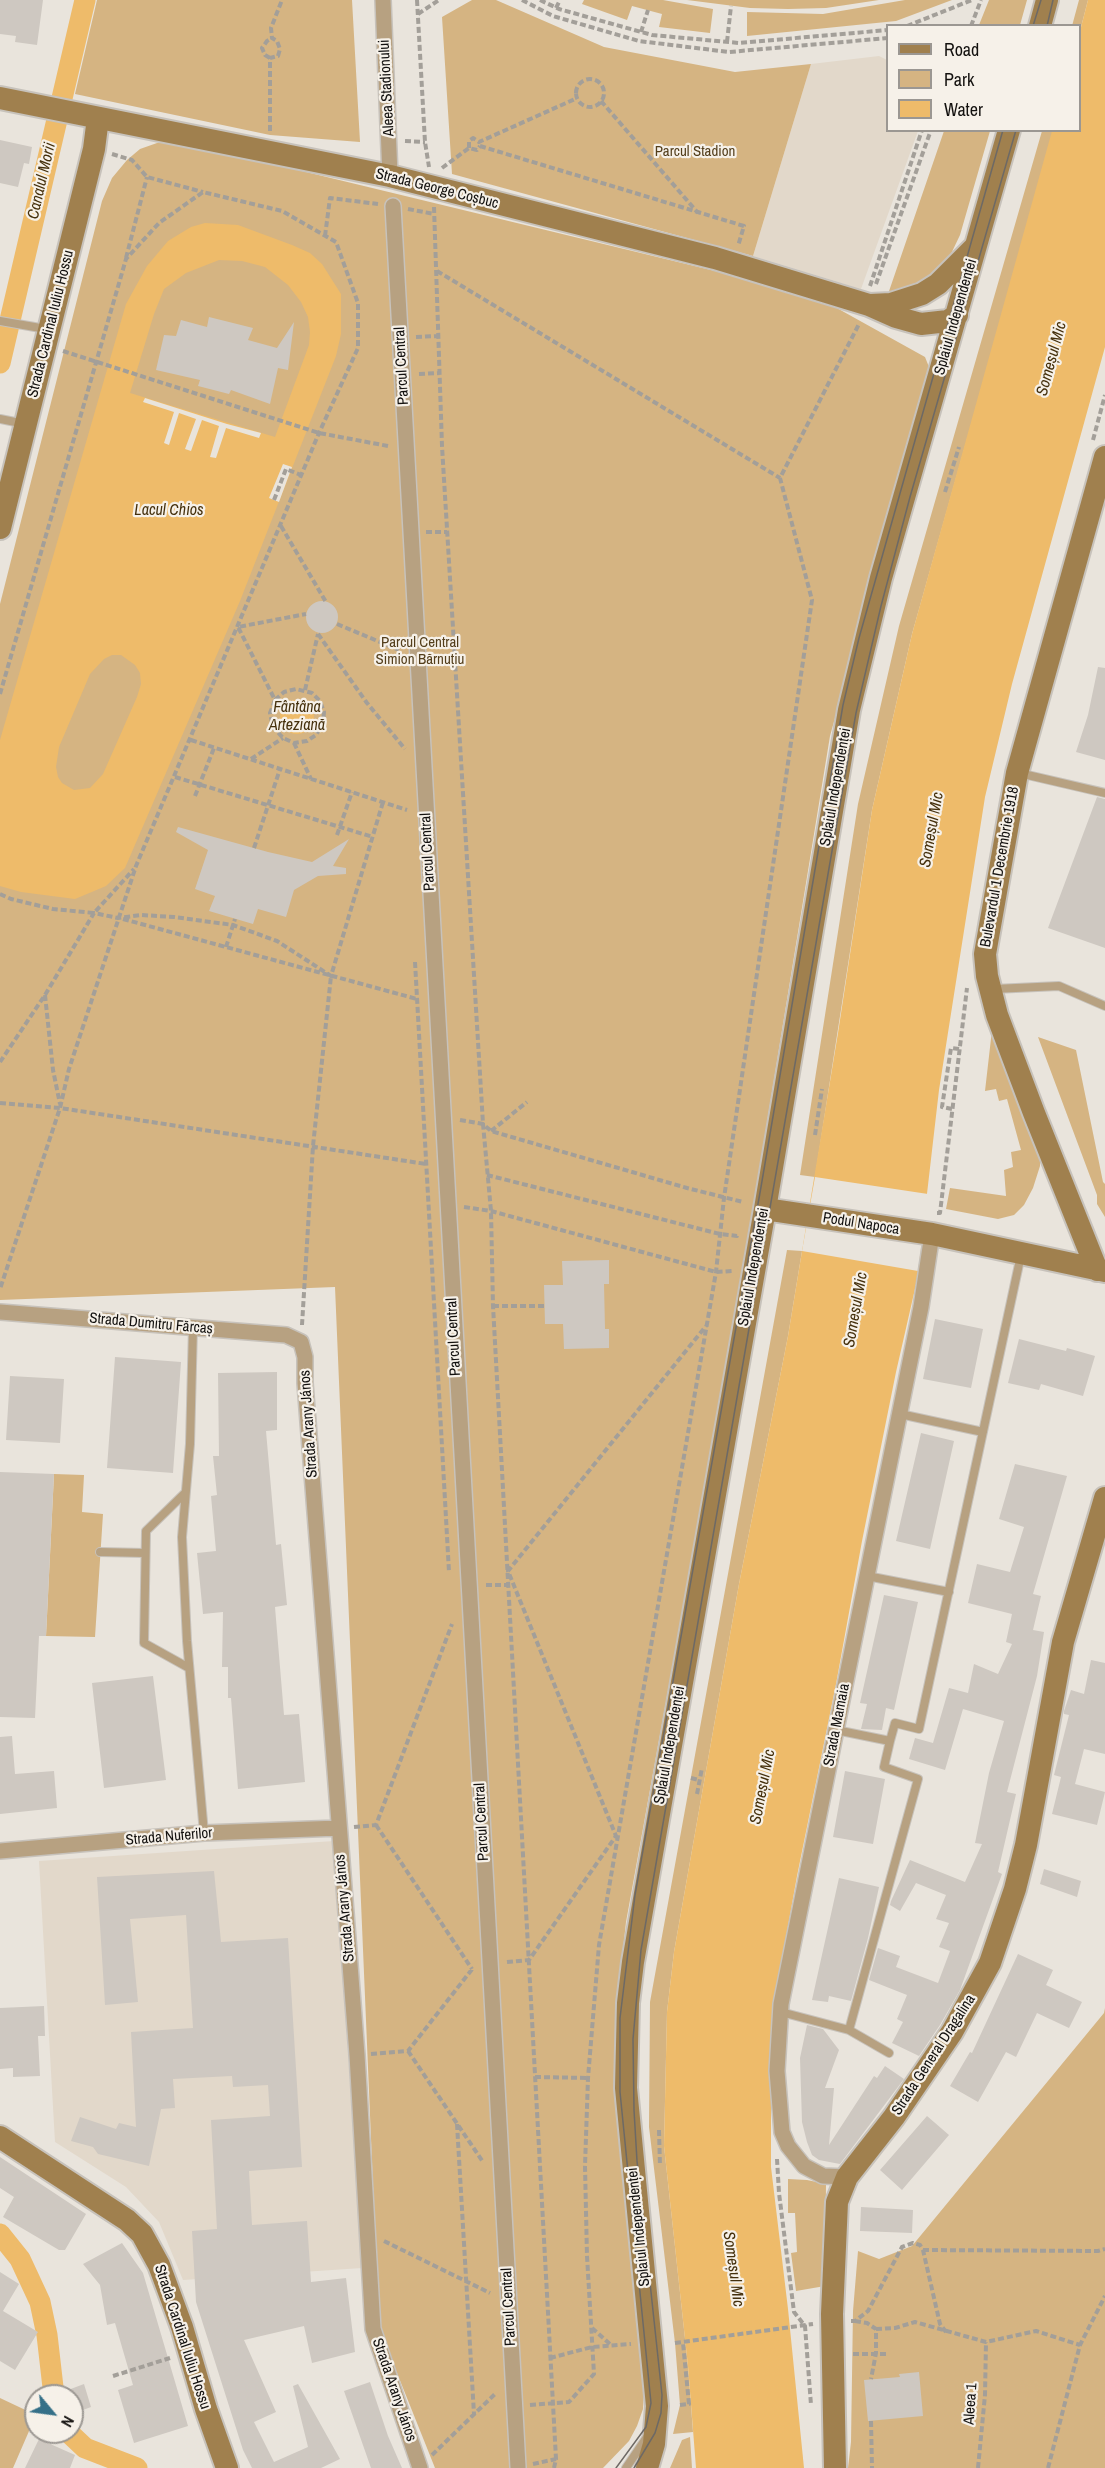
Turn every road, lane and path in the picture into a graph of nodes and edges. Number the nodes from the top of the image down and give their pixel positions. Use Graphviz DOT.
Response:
graph roads {
  1 [pos="282,0"];
  2 [pos="383,0"];
  3 [pos="417,0"];
  4 [pos="439,0"];
  5 [pos="522,0"];
  6 [pos="540,0"];
  7 [pos="560,0"];
  8 [pos="972,0"];
  9 [pos="981,0"];
  10 [pos="731,6"];
  11 [pos="556,8"];
  12 [pos="648,10"];
  13 [pos="417,15"];
  14 [pos="912,24"];
  15 [pos="972,24"];
  16 [pos="886,30"];
  17 [pos="641,32"];
  18 [pos="272,38"];
  19 [pos="886,38"];
  20 [pos="727,42"];
  21 [pos="270,58"];
  22 [pos="0,98"];
  23 [pos="575,99"];
  24 [pos="601,101"];
  25 [pos="98,118"];
  26 [pos="921,132"];
  27 [pos="930,132"];
  28 [pos="1008,132"];
  29 [pos="270,135"];
  30 [pos="479,144"];
  31 [pos="469,148"];
  32 [pos="94,149"];
  33 [pos="443,166"];
  34 [pos="390,176"];
  35 [pos="147,177"];
  36 [pos="433,187"];
  37 [pos="203,192"];
  38 [pos="375,203"];
  39 [pos="393,206"];
  40 [pos="699,213"];
  41 [pos="325,236"];
  42 [pos="976,246"];
  43 [pos="735,257"];
  44 [pos="126,259"];
  45 [pos="436,271"];
  46 [pos="922,294"];
  47 [pos="870,301"];
  48 [pos="959,307"];
  49 [pos="0,321"];
  50 [pos="438,336"];
  51 [pos="432,337"];
  52 [pos="47,338"];
  53 [pos="96,362"];
  54 [pos="434,373"];
  55 [pos="440,373"];
  56 [pos="213,390"];
  57 [pos="211,398"];
  58 [pos="1,419"];
  59 [pos="26,424"];
  60 [pos="319,433"];
  61 [pos="388,446"];
  62 [pos="958,447"];
  63 [pos="1105,457"];
  64 [pos="945,466"];
  65 [pos="952,468"];
  66 [pos="302,475"];
  67 [pos="780,478"];
  68 [pos="945,492"];
  69 [pos="274,500"];
  70 [pos="280,525"];
  71 [pos="0,528"];
  72 [pos="326,602"];
  73 [pos="306,614"];
  74 [pos="337,624"];
  75 [pos="238,627"];
  76 [pos="399,650"];
  77 [pos="305,690"];
  78 [pos="0,694"];
  79 [pos="275,700"];
  80 [pos="283,738"];
  81 [pos="191,740"];
  82 [pos="294,742"];
  83 [pos="214,748"];
  84 [pos="405,749"];
  85 [pos="250,759"];
  86 [pos="280,769"];
  87 [pos="1017,773"];
  88 [pos="175,777"];
  89 [pos="311,779"];
  90 [pos="200,784"];
  91 [pos="352,792"];
  92 [pos="1105,793"];
  93 [pos="195,796"];
  94 [pos="383,802"];
  95 [pos="268,805"];
  96 [pos="407,810"];
  97 [pos="340,827"];
  98 [pos="338,836"];
  99 [pos="373,837"];
  100 [pos="254,848"];
  101 [pos="136,866"];
  102 [pos="0,894"];
  103 [pos="94,913"];
  104 [pos="118,918"];
  105 [pos="235,919"];
  106 [pos="233,925"];
  107 [pos="226,947"];
  108 [pos="332,976"];
  109 [pos="979,989"];
  110 [pos="45,995"];
  111 [pos="417,999"];
  112 [pos="1105,1006"];
  113 [pos="960,1049"];
  114 [pos="0,1062"];
  115 [pos="822,1089"];
  116 [pos="527,1102"];
  117 [pos="0,1103"];
  118 [pos="60,1108"];
  119 [pos="810,1109"];
  120 [pos="952,1109"];
  121 [pos="819,1111"];
  122 [pos="423,1119"];
  123 [pos="475,1122"];
  124 [pos="483,1124"];
  125 [pos="490,1131"];
  126 [pos="815,1135"];
  127 [pos="314,1146"];
  128 [pos="426,1164"];
  129 [pos="487,1174"];
  130 [pos="724,1198"];
  131 [pos="481,1209"];
  132 [pos="765,1209"];
  133 [pos="491,1211"];
  134 [pos="741,1213"];
  135 [pos="940,1213"];
  136 [pos="739,1225"];
  137 [pos="925,1233"];
  138 [pos="720,1234"];
  139 [pos="737,1236"];
  140 [pos="736,1245"];
  141 [pos="1022,1253"];
  142 [pos="733,1264"];
  143 [pos="1101,1270"];
  144 [pos="716,1272"];
  145 [pos="0,1289"];
  146 [pos="493,1306"];
  147 [pos="545,1306"];
  148 [pos="0,1312"];
  149 [pos="707,1326"];
  150 [pos="193,1327"];
  151 [pos="301,1342"];
  152 [pos="900,1414"];
  153 [pos="983,1432"];
  154 [pos="185,1493"];
  155 [pos="1105,1498"];
  156 [pos="100,1552"];
  157 [pos="146,1553"];
  158 [pos="508,1571"];
  159 [pos="867,1576"];
  160 [pos="449,1577"];
  161 [pos="500,1585"];
  162 [pos="508,1585"];
  163 [pos="949,1592"];
  164 [pos="451,1613"];
  165 [pos="452,1624"];
  166 [pos="453,1636"];
  167 [pos="189,1668"];
  168 [pos="836,1730"];
  169 [pos="890,1741"];
  170 [pos="702,1768"];
  171 [pos="691,1778"];
  172 [pos="699,1780"];
  173 [pos="697,1794"];
  174 [pos="376,1825"];
  175 [pos="339,1828"];
  176 [pos="204,1833"];
  177 [pos="616,1836"];
  178 [pos="0,1851"];
  179 [pos="471,1957"];
  180 [pos="529,1960"];
  181 [pos="521,1961"];
  182 [pos="472,1968"];
  183 [pos="781,2012"];
  184 [pos="849,2030"];
  185 [pos="408,2051"];
  186 [pos="889,2053"];
  187 [pos="357,2055"];
  188 [pos="535,2077"];
  189 [pos="588,2078"];
  190 [pos="457,2124"];
  191 [pos="659,2130"];
  192 [pos="0,2137"];
  193 [pos="652,2147"];
  194 [pos="659,2147"];
  195 [pos="483,2162"];
  196 [pos="660,2166"];
  197 [pos="847,2177"];
  198 [pos="368,2233"];
  199 [pos="1105,2249"];
  200 [pos="923,2250"];
  201 [pos="466,2282"];
  202 [pos="490,2294"];
  203 [pos="1105,2296"];
  204 [pos="861,2316"];
  205 [pos="855,2321"];
  206 [pos="796,2327"];
  207 [pos="591,2328"];
  208 [pos="876,2329"];
  209 [pos="946,2332"];
  210 [pos="986,2342"];
  211 [pos="638,2343"];
  212 [pos="675,2343"];
  213 [pos="683,2343"];
  214 [pos="611,2345"];
  215 [pos="1080,2345"];
  216 [pos="592,2347"];
  217 [pos="846,2354"];
  218 [pos="876,2354"];
  219 [pos="887,2354"];
  220 [pos="179,2355"];
  221 [pos="550,2358"];
  222 [pos="113,2376"];
  223 [pos="871,2379"];
  224 [pos="496,2393"];
  225 [pos="546,2404"];
  226 [pos="552,2404"];
  227 [pos="680,2405"];
  228 [pos="474,2414"];
  229 [pos="656,2420"];
  230 [pos="872,2421"];
  231 [pos="420,2467"];
  232 [pos="227,2468"];
  233 [pos="518,2468"];
  234 [pos="554,2468"];
  235 [pos="626,2468"];
  236 [pos="647,2468"];
  237 [pos="835,2468"];
  238 [pos="872,2468"];
  239 [pos="978,2468"];
  240 [pos="1048,2468"];
  1 -- 18 [label="path"];
  2 -- 34 [label="street, Aleea Stadionului"];
  3 -- 13 [label="path"];
  4 -- 13 [label="path"];
  5 -- 19 [label="path"];
  6 -- 11 [label="path"];
  7 -- 11 [label="path"];
  8 -- 14 [label="path"];
  9 -- 15 [label="path"];
  10 -- 20 [label="path"];
  11 -- 17 [label="path"];
  12 -- 17 [label="path"];
  13 -- 36 [label="path"];
  16 -- 20 [label="path"];
  17 -- 20 [label="path"];
  18 -- 21 [label="path"];
  18 -- 21 [label="path"];
  21 -- 29 [label="path"];
  22 -- 25 [label="main road, Strada George Coșbuc"];
  23 -- 24 [label="path"];
  23 -- 24 [label="path"];
  23 -- 30 [label="path"];
  24 -- 40 [label="path"];
  25 -- 32 [label="main road, Strada Cardinal Iuliu Hossu"];
  25 -- 34 [label="main road, Strada George Coșbuc"];
  26 -- 47 [label="path"];
  27 -- 47 [label="path"];
  28 -- 42 [label="main road, Splaiul Independenței"];
  30 -- 31 [label="path"];
  30 -- 31 [label="path"];
  30 -- 40 [label="path"];
  31 -- 33 [label="path"];
  32 -- 35 [label="path"];
  32 -- 52 [label="main road, Strada Cardinal Iuliu Hossu"];
  34 -- 36 [label="main road, Strada George Coșbuc"];
  35 -- 37 [label="path"];
  35 -- 44 [label="path"];
  36 -- 47 [label="main road, Strada George Coșbuc"];
  37 -- 41 [label="path"];
  37 -- 44 [label="path"];
  38 -- 41 [label="path"];
  39 -- 45 [label="path"];
  39 -- 233 [label="street, Parcul Central"];
  40 -- 43 [label="path"];
  41 -- 60 [label="path"];
  42 -- 46 [label="main road, Strada George Coșbuc"];
  42 -- 48 [label="main road, Splaiul Independenței"];
  44 -- 53 [label="path"];
  45 -- 50 [label="path"];
  45 -- 67 [label="path"];
  46 -- 47 [label="main road, Strada George Coșbuc"];
  46 -- 48 [label="main road, Strada George Coșbuc"];
  47 -- 48 [label="main road, Strada George Coșbuc"];
  47 -- 67 [label="path"];
  48 -- 132 [label="main road, Splaiul Independenței"];
  49 -- 52 [label="lane"];
  50 -- 51 [label="path"];
  50 -- 55 [label="path"];
  52 -- 53 [label="path"];
  52 -- 59 [label="main road, Strada Cardinal Iuliu Hossu"];
  53 -- 57 [label="path"];
  53 -- 78 [label="path"];
  54 -- 55 [label="path"];
  55 -- 124 [label="path"];
  56 -- 57 [label="path"];
  57 -- 60 [label="path"];
  58 -- 59 [label="lane"];
  59 -- 71 [label="main road, Strada Cardinal Iuliu Hossu"];
  60 -- 61 [label="path"];
  60 -- 66 [label="path"];
  62 -- 65 [label="path"];
  63 -- 87 [label="main road, Bulevardul 1 Decembrie 1918"];
  64 -- 65 [label="path"];
  65 -- 68 [label="path"];
  66 -- 69 [label="path"];
  66 -- 70 [label="path"];
  67 -- 130 [label="path"];
  70 -- 72 [label="path"];
  70 -- 75 [label="path"];
  73 -- 75 [label="path"];
  74 -- 76 [label="path"];
  75 -- 79 [label="path"];
  75 -- 81 [label="path"];
  77 -- 79 [label="path"];
  77 -- 82 [label="path"];
  77 -- 84 [label="path"];
  79 -- 80 [label="path"];
  80 -- 82 [label="path"];
  80 -- 85 [label="path"];
  81 -- 83 [label="path"];
  81 -- 88 [label="path"];
  82 -- 89 [label="path"];
  83 -- 85 [label="path"];
  83 -- 90 [label="path"];
  85 -- 86 [label="path"];
  86 -- 89 [label="path"];
  86 -- 95 [label="path"];
  87 -- 92 [label="lane"];
  87 -- 109 [label="main road, Bulevardul 1 Decembrie 1918"];
  88 -- 90 [label="path"];
  88 -- 101 [label="path"];
  89 -- 91 [label="path"];
  90 -- 93 [label="path"];
  90 -- 95 [label="path"];
  91 -- 94 [label="path"];
  91 -- 97 [label="path"];
  94 -- 96 [label="path"];
  94 -- 99 [label="path"];
  95 -- 97 [label="path"];
  95 -- 100 [label="path"];
  97 -- 98 [label="path"];
  97 -- 99 [label="path"];
  99 -- 108 [label="path"];
  101 -- 103 [label="path"];
  101 -- 104 [label="path"];
  102 -- 103 [label="path"];
  103 -- 104 [label="path"];
  103 -- 110 [label="path"];
  104 -- 106 [label="path"];
  104 -- 107 [label="path"];
  104 -- 118 [label="path"];
  105 -- 106 [label="path"];
  106 -- 107 [label="path"];
  106 -- 108 [label="path"];
  107 -- 108 [label="path"];
  108 -- 111 [label="path"];
  108 -- 127 [label="path"];
  109 -- 112 [label="lane"];
  109 -- 113 [label="path"];
  109 -- 143 [label="main road, Bulevardul 1 Decembrie 1918"];
  110 -- 114 [label="path"];
  110 -- 118 [label="path"];
  113 -- 120 [label="path"];
  113 -- 120 [label="path"];
  115 -- 121 [label="path"];
  116 -- 125 [label="path"];
  117 -- 118 [label="path"];
  118 -- 127 [label="path"];
  118 -- 145 [label="path"];
  119 -- 121 [label="path"];
  120 -- 135 [label="path"];
  121 -- 126 [label="path"];
  122 -- 128 [label="path"];
  123 -- 124 [label="path"];
  124 -- 125 [label="path"];
  124 -- 129 [label="path"];
  125 -- 130 [label="path"];
  127 -- 128 [label="path"];
  127 -- 151 [label="path"];
  128 -- 160 [label="path"];
  129 -- 133 [label="path"];
  129 -- 138 [label="path"];
  130 -- 134 [label="path"];
  130 -- 138 [label="path"];
  131 -- 133 [label="path"];
  132 -- 137 [label="main road, Podul Napoca"];
  132 -- 229 [label="main road, Splaiul Independenței"];
  133 -- 144 [label="path"];
  133 -- 146 [label="path"];
  136 -- 139 [label="path"];
  137 -- 141 [label="main road, Podul Napoca"];
  137 -- 152 [label="street, Strada Mamaia"];
  138 -- 139 [label="path"];
  138 -- 144 [label="path"];
  139 -- 140 [label="path"];
  141 -- 143 [label="main road, Podul Napoca"];
  141 -- 153 [label="lane"];
  142 -- 144 [label="path"];
  144 -- 149 [label="path"];
  146 -- 147 [label="path"];
  146 -- 158 [label="path"];
  148 -- 150 [label="street, Strada Dumitru Fărcaș"];
  149 -- 158 [label="path"];
  149 -- 177 [label="path"];
  150 -- 151 [label="street, Strada Dumitru Fărcaș"];
  150 -- 154 [label="lane"];
  151 -- 175 [label="street, Strada Arany János"];
  152 -- 153 [label="lane"];
  152 -- 159 [label="street, Strada Mamaia"];
  153 -- 163 [label="lane"];
  154 -- 157 [label="lane"];
  154 -- 167 [label="lane"];
  155 -- 197 [label="main road, Strada General Dragalina"];
  156 -- 157 [label="lane"];
  157 -- 167 [label="lane"];
  158 -- 162 [label="path"];
  158 -- 177 [label="path"];
  159 -- 163 [label="lane"];
  159 -- 168 [label="street, Strada Mamaia"];
  161 -- 162 [label="path"];
  162 -- 180 [label="path"];
  163 -- 169 [label="lane"];
  164 -- 165 [label="path"];
  165 -- 166 [label="path"];
  165 -- 174 [label="path"];
  167 -- 176 [label="lane"];
  168 -- 169 [label="lane"];
  168 -- 183 [label="street, Strada Mamaia"];
  169 -- 184 [label="lane"];
  170 -- 172 [label="path"];
  171 -- 172 [label="path"];
  172 -- 173 [label="path"];
  174 -- 175 [label="path"];
  174 -- 182 [label="path"];
  175 -- 176 [label="street, Strada Nuferilor"];
  175 -- 187 [label="street, Strada Arany János"];
  176 -- 178 [label="street, Strada Nuferilor"];
  177 -- 180 [label="path"];
  177 -- 189 [label="path"];
  179 -- 182 [label="path"];
  180 -- 181 [label="path"];
  180 -- 188 [label="path"];
  182 -- 185 [label="path"];
  183 -- 184 [label="lane"];
  183 -- 197 [label="street, Strada Mamaia"];
  184 -- 186 [label="lane"];
  185 -- 187 [label="path"];
  185 -- 190 [label="path"];
  187 -- 198 [label="street, Strada Arany János"];
  188 -- 189 [label="path"];
  188 -- 221 [label="path"];
  189 -- 207 [label="path"];
  190 -- 195 [label="path"];
  190 -- 201 [label="path"];
  191 -- 194 [label="path"];
  192 -- 232 [label="main road, Strada Cardinal Iuliu Hossu"];
  193 -- 194 [label="path"];
  194 -- 196 [label="path"];
  197 -- 237 [label="main road, Strada General Dragalina"];
  198 -- 201 [label="path"];
  198 -- 231 [label="street, Strada Arany János"];
  199 -- 200 [label="path"];
  200 -- 204 [label="path"];
  200 -- 209 [label="path"];
  201 -- 202 [label="path"];
  201 -- 228 [label="path"];
  203 -- 215 [label="path"];
  205 -- 208 [label="path"];
  206 -- 213 [label="path"];
  207 -- 214 [label="path"];
  207 -- 216 [label="path"];
  208 -- 209 [label="path"];
  208 -- 218 [label="path"];
  209 -- 210 [label="path"];
  210 -- 215 [label="path"];
  210 -- 239 [label="path, Aleea 1"];
  211 -- 214 [label="path"];
  212 -- 213 [label="path"];
  213 -- 227 [label="path"];
  214 -- 216 [label="path"];
  215 -- 240 [label="path"];
  216 -- 221 [label="path"];
  216 -- 226 [label="path"];
  217 -- 218 [label="path"];
  218 -- 219 [label="path"];
  218 -- 223 [label="path"];
  220 -- 222 [label="path"];
  221 -- 226 [label="path"];
  224 -- 228 [label="path"];
  225 -- 226 [label="path"];
  226 -- 234 [label="path"];
  228 -- 231 [label="path"];
  229 -- 235 [label="lane"];
  229 -- 236 [label="main road, Splaiul Independenței"];
  230 -- 238 [label="path"];
}
